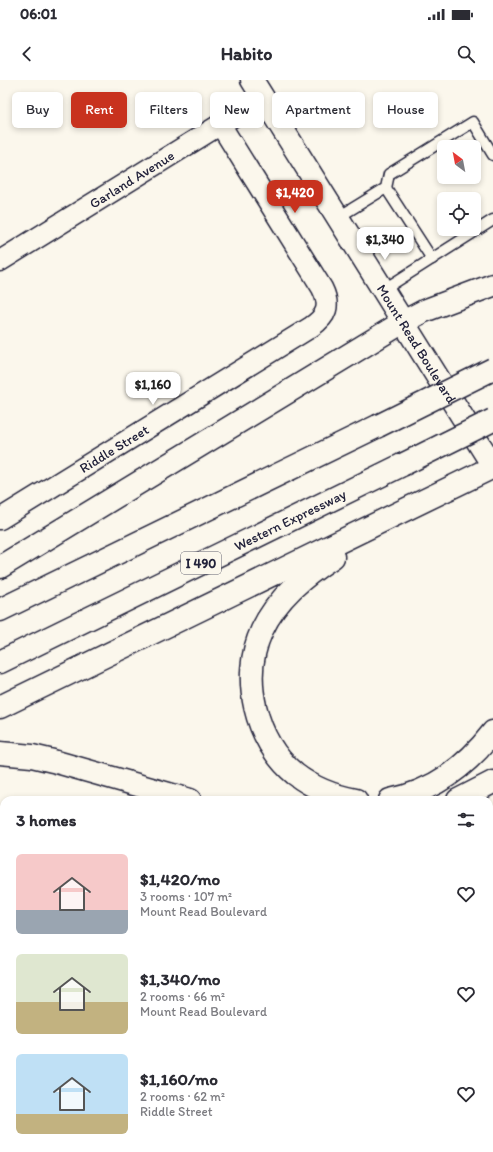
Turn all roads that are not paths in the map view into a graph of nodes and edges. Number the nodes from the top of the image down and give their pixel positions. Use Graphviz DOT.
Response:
graph roads {
  1 [pos="257,89"];
  2 [pos="214,128"];
  3 [pos="222,128"];
  4 [pos="493,155"];
  5 [pos="386,188"];
  6 [pos="337,218"];
  7 [pos="493,220"];
  8 [pos="432,259"];
  9 [pos="0,261"];
  10 [pos="493,285"];
  11 [pos="383,290"];
  12 [pos="403,322"];
  13 [pos="493,369"];
  14 [pos="493,420"];
  15 [pos="493,466"];
  16 [pos="424,501"];
  17 [pos="0,519"];
  18 [pos="0,567"];
  19 [pos="0,610"];
  20 [pos="0,662"];
  21 [pos="0,707"];
  22 [pos="493,732"];
  23 [pos="0,753"];
  24 [pos="493,782"];
  25 [pos="176,796"];
  26 [pos="342,796"];
  27 [pos="404,796"];
  28 [pos="466,796"];
  1 -- 6 [label="main road, Mount Read Boulevard"];
  2 -- 9 [label="street, Garland Avenue"];
  3 -- 17 [label="street, Riddle Street"];
  4 -- 5 [label="lane"];
  5 -- 6 [label="lane"];
  5 -- 8 [label="lane"];
  6 -- 11 [label="main road, Mount Read Boulevard"];
  7 -- 8 [label="lane"];
  8 -- 11 [label="lane"];
  10 -- 12 [label="main road"];
  11 -- 12 [label="main road, Mount Read Boulevard"];
  12 -- 15 [label="main road, Mount Read Boulevard"];
  12 -- 18 [label="main road"];
  13 -- 19 [label="main road, bridge"];
  14 -- 20 [label="main road, Western Expressway / I 490, bridge"];
  15 -- 16 [label="main road"];
  16 -- 21 [label="main road"];
  16 -- 26 [label="main road"];
  22 -- 27 [label="main road"];
  23 -- 25 [label="main road"];
  24 -- 28 [label="main road"];
}
